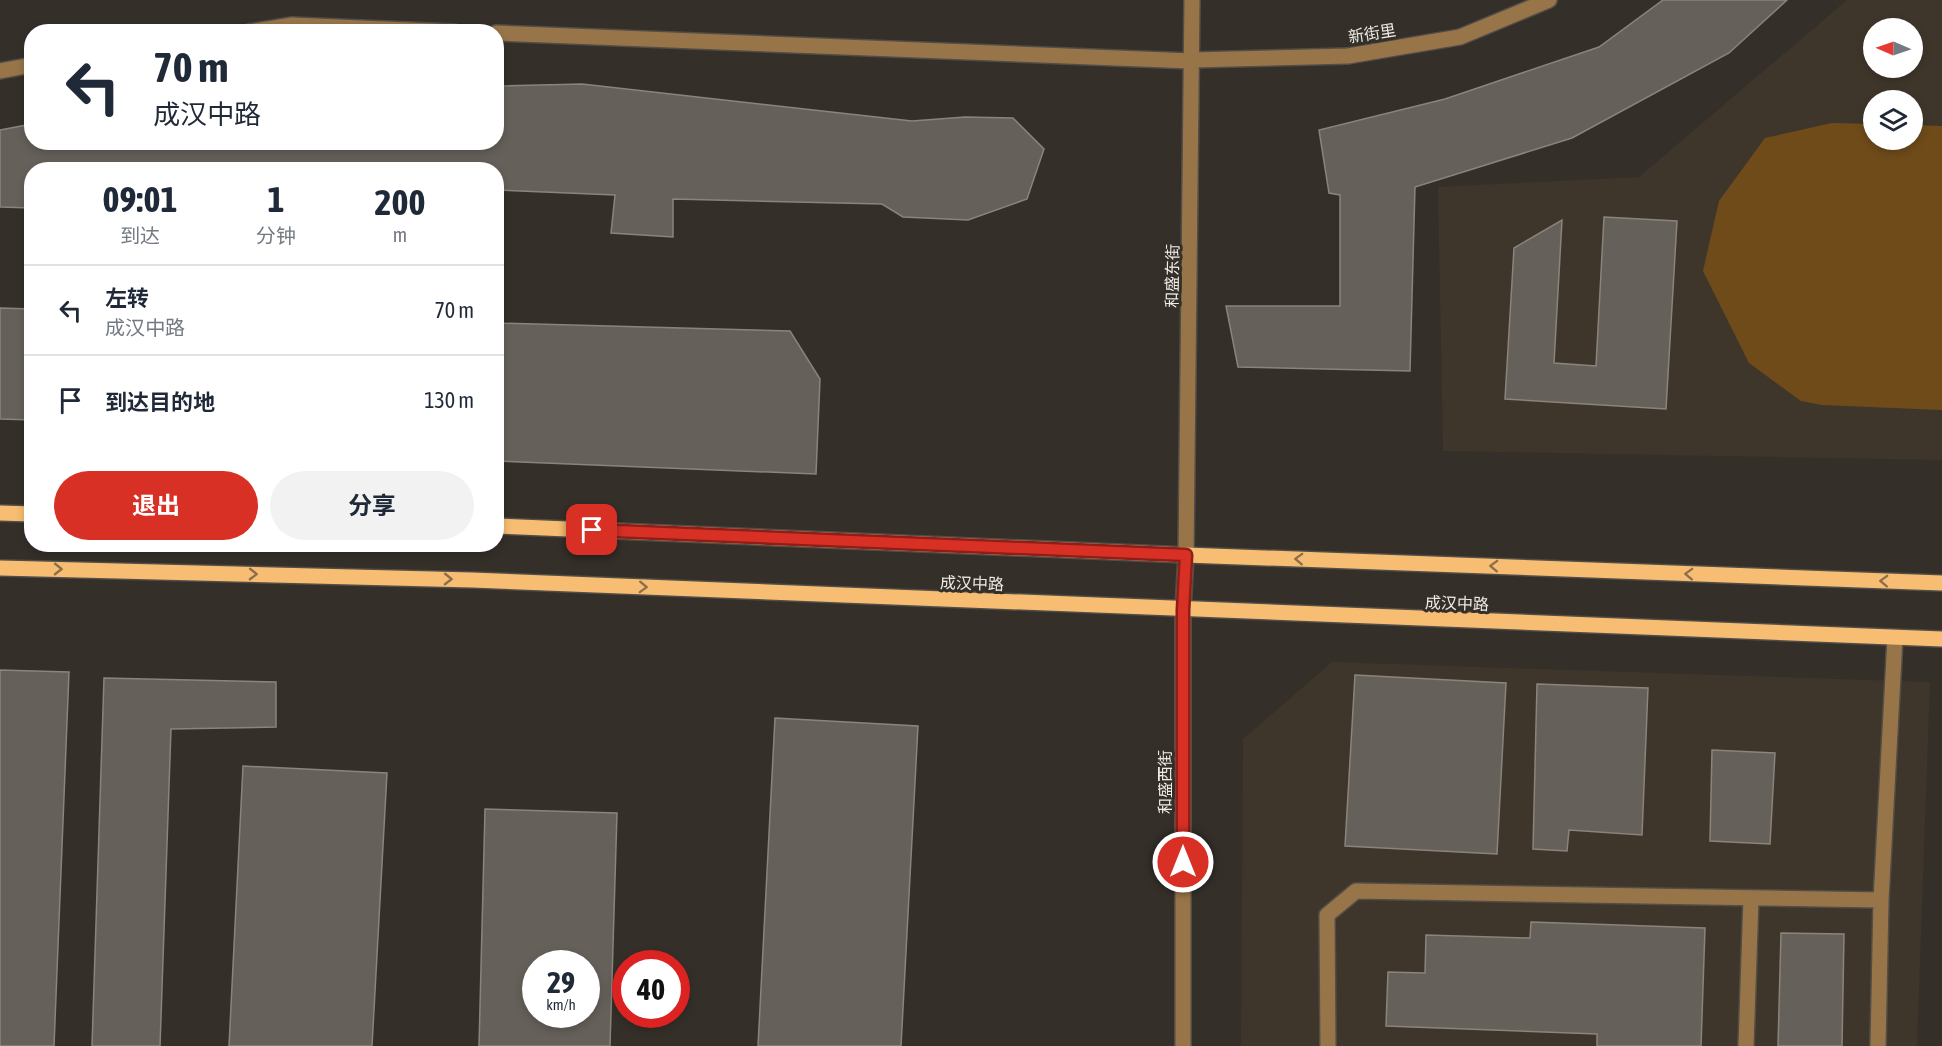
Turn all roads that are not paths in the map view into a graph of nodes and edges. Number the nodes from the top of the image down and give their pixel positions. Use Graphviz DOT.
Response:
graph roads {
  1 [pos="1192,0"];
  2 [pos="1549,0"];
  3 [pos="504,33"];
  4 [pos="1192,61"];
  5 [pos="24,66"];
  6 [pos="0,71"];
  7 [pos="0,513"];
  8 [pos="24,514"];
  9 [pos="504,526"];
  10 [pos="1186,555"];
  11 [pos="0,568"];
  12 [pos="1942,583"];
  13 [pos="1183,610"];
  14 [pos="1895,638"];
  15 [pos="1942,639"];
  16 [pos="1751,898"];
  17 [pos="1881,900"];
  18 [pos="1183,1046"];
  19 [pos="1328,1046"];
  20 [pos="1746,1046"];
  21 [pos="1878,1046"];
  1 -- 4 [label="street, 和盛东街"];
  2 -- 4 [label="street, 新街里"];
  3 -- 4 [label="street, 新街里"];
  4 -- 10 [label="street, 和盛东街"];
  5 -- 6 [label="street"];
  7 -- 8 [label="main road"];
  9 -- 10 [label="main road"];
  12 -- 10 [label="main road, one-way"];
  10 -- 13 [label="street, 和盛西街"];
  11 -- 13 [label="main road, 成汉中路, one-way"];
  13 -- 14 [label="main road, 成汉中路"];
  13 -- 18 [label="street, 和盛西街"];
  14 -- 15 [label="main road, 成汉中路"];
  14 -- 17 [label="street"];
  16 -- 17 [label="street"];
  16 -- 19 [label="street"];
  16 -- 20 [label="street"];
  17 -- 21 [label="street"];
}
